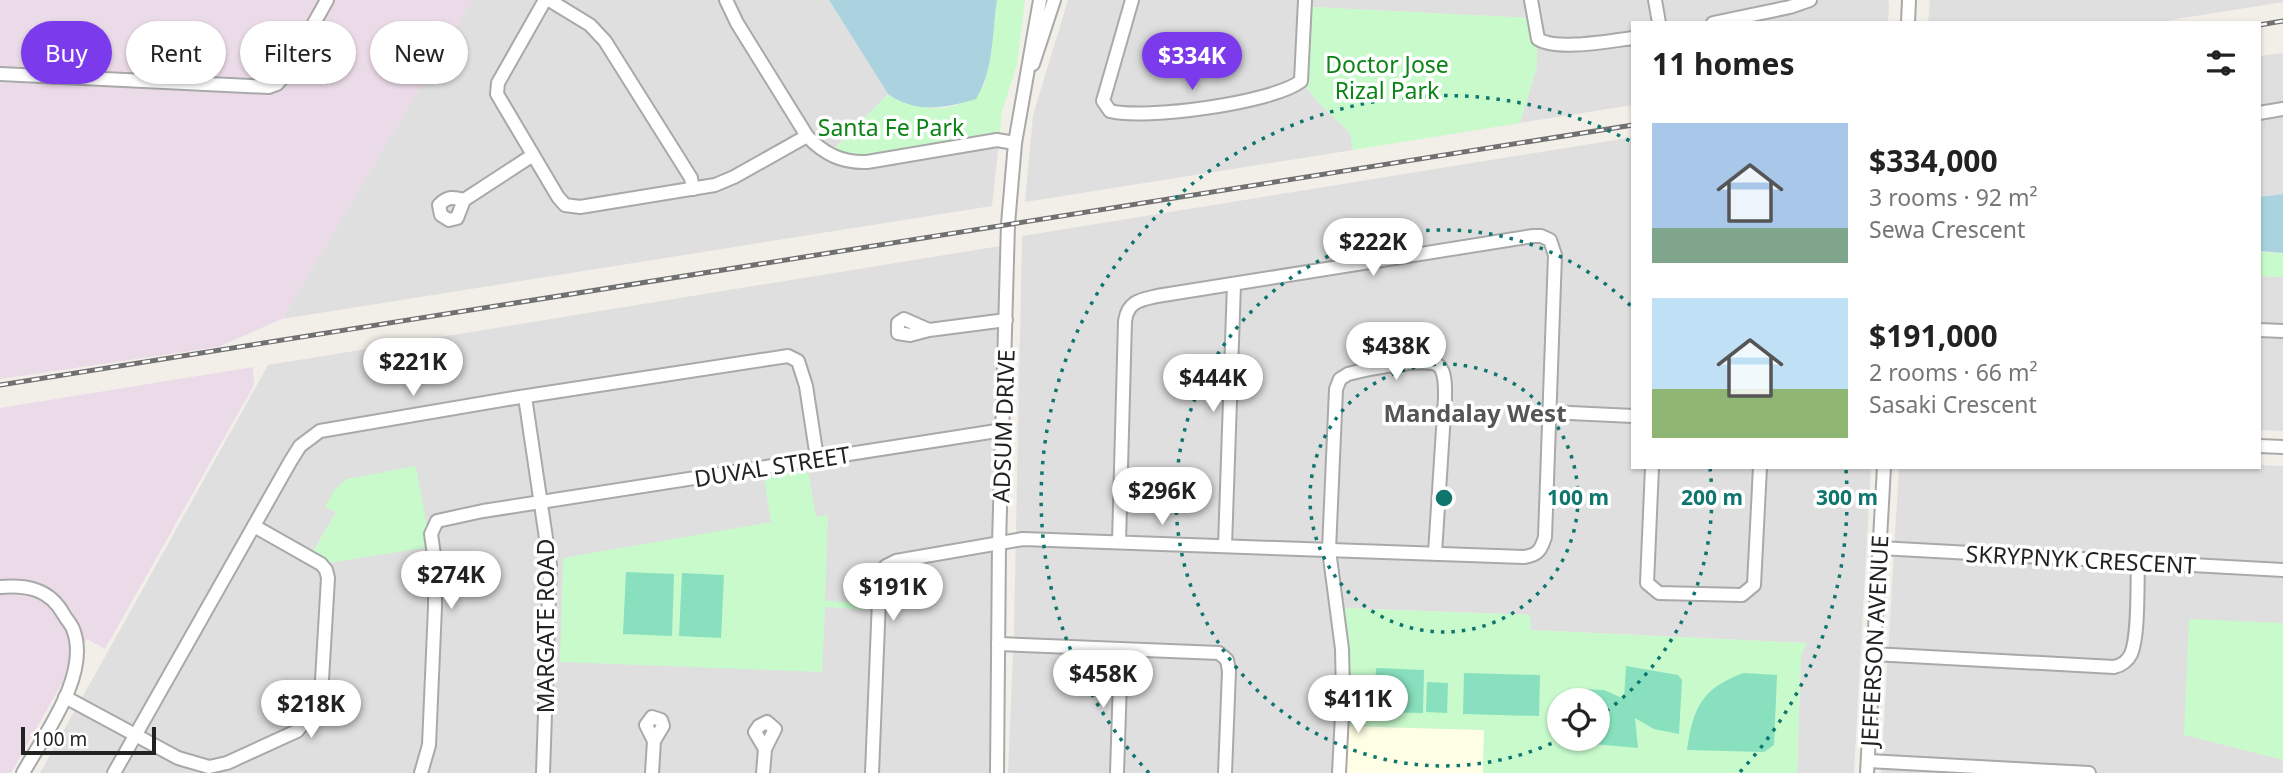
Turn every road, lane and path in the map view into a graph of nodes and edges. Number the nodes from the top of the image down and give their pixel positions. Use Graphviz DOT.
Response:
graph roads {
  1 [pos="327,0"];
  2 [pos="547,0"];
  3 [pos="726,0"];
  4 [pos="1040,0"];
  5 [pos="1054,0"];
  6 [pos="1132,0"];
  7 [pos="1305,0"];
  8 [pos="1531,0"];
  9 [pos="1655,0"];
  10 [pos="1810,0"];
  11 [pos="1909,0"];
  12 [pos="1791,3"];
  13 [pos="1659,21"];
  14 [pos="1721,21"];
  15 [pos="1908,21"];
  16 [pos="1631,38"];
  17 [pos="0,74"];
  18 [pos="1027,81"];
  19 [pos="2283,109"];
  20 [pos="2261,113"];
  21 [pos="807,136"];
  22 [pos="1015,143"];
  23 [pos="533,155"];
  24 [pos="693,189"];
  25 [pos="464,200"];
  26 [pos="1234,284"];
  27 [pos="1006,320"];
  28 [pos="929,330"];
  29 [pos="2261,330"];
  30 [pos="2283,331"];
  31 [pos="525,397"];
  32 [pos="1549,412"];
  33 [pos="1631,416"];
  34 [pos="1003,430"];
  35 [pos="2261,446"];
  36 [pos="2283,447"];
  37 [pos="817,457"];
  38 [pos="1652,469"];
  39 [pos="1760,469"];
  40 [pos="1884,469"];
  41 [pos="541,503"];
  42 [pos="254,526"];
  43 [pos="1119,541"];
  44 [pos="999,544"];
  45 [pos="1225,546"];
  46 [pos="1880,548"];
  47 [pos="1329,550"];
  48 [pos="1435,553"];
  49 [pos="2138,562"];
  50 [pos="2283,570"];
  51 [pos="0,587"];
  52 [pos="998,644"];
  53 [pos="1121,649"];
  54 [pos="1873,654"];
  55 [pos="65,697"];
  56 [pos="135,736"];
  57 [pos="654,741"];
  58 [pos="765,749"];
  59 [pos="1867,767"];
  60 [pos="23,773"];
  61 [pos="114,773"];
  62 [pos="421,773"];
  63 [pos="543,773"];
  64 [pos="652,773"];
  65 [pos="763,773"];
  66 [pos="872,773"];
  67 [pos="997,773"];
  68 [pos="1117,773"];
  69 [pos="1225,773"];
  70 [pos="1339,773"];
  71 [pos="2089,773"];
  1 -- 17 [label="street"];
  2 -- 23 [label="street"];
  2 -- 24 [label="street"];
  3 -- 21 [label="street"];
  4 -- 18 [label="street, ADSUM DRIVE"];
  5 -- 18 [label="street, ADSUM DRIVE"];
  6 -- 7 [label="street"];
  8 -- 16 [label="street"];
  9 -- 13 [label="street"];
  10 -- 12 [label="street"];
  11 -- 15 [label="street"];
  12 -- 14 [label="street"];
  18 -- 22 [label="street, ADSUM DRIVE"];
  19 -- 20 [label="street"];
  21 -- 22 [label="street"];
  21 -- 24 [label="street"];
  22 -- 27 [label="street, ADSUM DRIVE"];
  23 -- 24 [label="street"];
  23 -- 25 [label="street"];
  26 -- 32 [label="street"];
  26 -- 43 [label="street"];
  26 -- 45 [label="street"];
  27 -- 28 [label="street"];
  27 -- 34 [label="street, ADSUM DRIVE"];
  29 -- 30 [label="street"];
  31 -- 37 [label="street"];
  31 -- 41 [label="street, MARGATE ROAD"];
  31 -- 42 [label="street"];
  32 -- 33 [label="street"];
  32 -- 48 [label="street"];
  34 -- 37 [label="street, DUVAL STREET"];
  34 -- 44 [label="street, ADSUM DRIVE"];
  35 -- 36 [label="street"];
  37 -- 41 [label="street, DUVAL STREET"];
  38 -- 39 [label="street"];
  40 -- 46 [label="street, JEFFERSON AVENUE"];
  41 -- 62 [label="street, DUVAL STREET"];
  41 -- 63 [label="street, MARGATE ROAD"];
  42 -- 56 [label="street"];
  42 -- 56 [label="street"];
  43 -- 44 [label="street"];
  43 -- 45 [label="street"];
  44 -- 52 [label="street, ADSUM DRIVE"];
  44 -- 66 [label="street"];
  45 -- 47 [label="street"];
  46 -- 49 [label="street, SKRYPNYK CRESCENT"];
  46 -- 54 [label="street, JEFFERSON AVENUE"];
  47 -- 48 [label="street"];
  47 -- 48 [label="street"];
  47 -- 70 [label="street"];
  49 -- 50 [label="street, SKRYPNYK CRESCENT"];
  49 -- 54 [label="street"];
  51 -- 55 [label="street"];
  52 -- 53 [label="street"];
  52 -- 67 [label="street, ADSUM DRIVE"];
  53 -- 68 [label="street"];
  53 -- 69 [label="street"];
  54 -- 59 [label="street, JEFFERSON AVENUE"];
  55 -- 56 [label="street"];
  55 -- 60 [label="street"];
  56 -- 61 [label="street"];
  57 -- 64 [label="street"];
  58 -- 65 [label="street"];
  59 -- 71 [label="street"];
}
